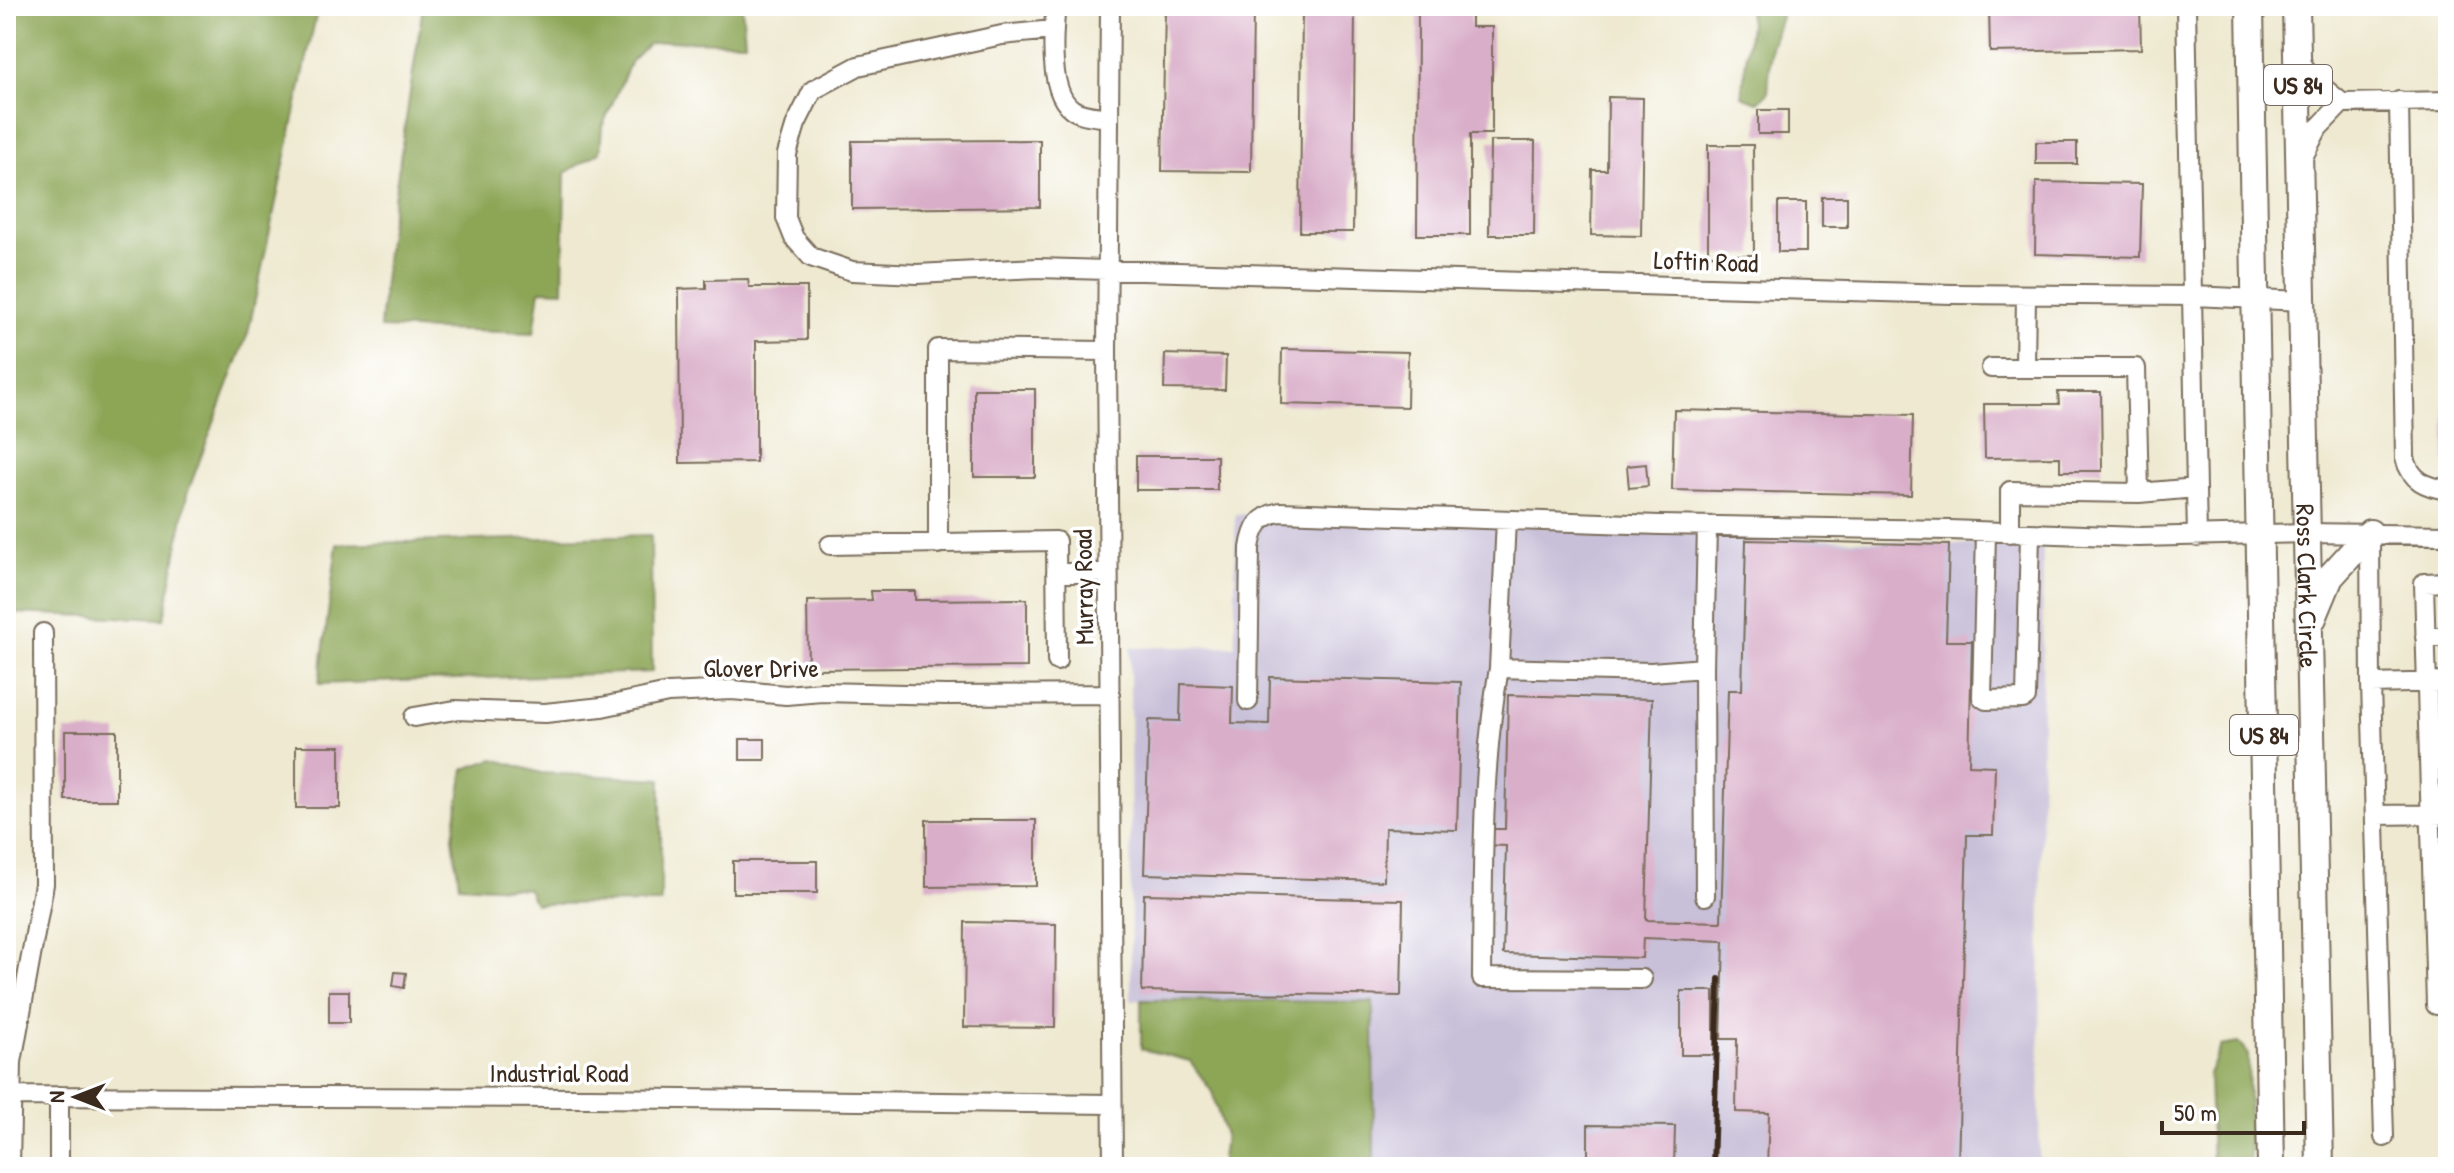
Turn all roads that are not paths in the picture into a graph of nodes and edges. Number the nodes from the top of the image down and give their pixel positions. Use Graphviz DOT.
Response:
graph roads {
  1 [pos="1056,6"];
  2 [pos="1110,6"];
  3 [pos="2186,6"];
  4 [pos="2250,6"];
  5 [pos="2296,6"];
  6 [pos="1053,30"];
  7 [pos="2297,53"];
  8 [pos="2399,101"];
  9 [pos="2448,101"];
  10 [pos="2342,103"];
  11 [pos="1109,118"];
  12 [pos="2300,165"];
  13 [pos="1107,270"];
  14 [pos="2026,295"];
  15 [pos="2193,296"];
  16 [pos="2257,301"];
  17 [pos="2302,301"];
  18 [pos="1107,351"];
  19 [pos="1991,368"];
  20 [pos="2025,368"];
  21 [pos="2196,488"];
  22 [pos="2448,490"];
  23 [pos="2139,493"];
  24 [pos="1506,520"];
  25 [pos="1707,526"];
  26 [pos="1986,533"];
  27 [pos="2010,533"];
  28 [pos="2307,533"];
  29 [pos="2370,533"];
  30 [pos="2030,534"];
  31 [pos="2260,534"];
  32 [pos="2448,535"];
  33 [pos="2197,537"];
  34 [pos="938,544"];
  35 [pos="830,545"];
  36 [pos="1056,573"];
  37 [pos="1108,573"];
  38 [pos="2448,582"];
  39 [pos="2309,629"];
  40 [pos="43,633"];
  41 [pos="2425,637"];
  42 [pos="2448,637"];
  43 [pos="1057,661"];
  44 [pos="1499,668"];
  45 [pos="1704,668"];
  46 [pos="2448,682"];
  47 [pos="2426,683"];
  48 [pos="2371,684"];
  49 [pos="1110,694"];
  50 [pos="1248,701"];
  51 [pos="414,717"];
  52 [pos="2439,814"];
  53 [pos="2375,815"];
  54 [pos="1705,896"];
  55 [pos="1642,979"];
  56 [pos="2436,1005"];
  57 [pos="8,1096"];
  58 [pos="59,1096"];
  59 [pos="1112,1104"];
  60 [pos="2384,1137"];
  61 [pos="10,1167"];
  62 [pos="59,1167"];
  63 [pos="1113,1167"];
  64 [pos="2271,1167"];
  65 [pos="2320,1167"];
  1 -- 6 [label="street"];
  2 -- 11 [label="street, Murray Road"];
  3 -- 15 [label="street"];
  4 -- 16 [label="highway, Ross Clark Circle / US 84"];
  5 -- 7 [label="highway, Ross Clark Circle / US 84"];
  6 -- 11 [label="street"];
  6 -- 13 [label="street, Loftin Road"];
  7 -- 10 [label="street"];
  7 -- 12 [label="highway, Ross Clark Circle / US 84"];
  8 -- 9 [label="street"];
  8 -- 10 [label="street"];
  8 -- 22 [label="street"];
  10 -- 12 [label="street"];
  11 -- 13 [label="street, Murray Road"];
  12 -- 17 [label="highway, Ross Clark Circle / US 84"];
  13 -- 14 [label="street, Loftin Road"];
  13 -- 18 [label="street, Murray Road"];
  14 -- 15 [label="street, Loftin Road"];
  14 -- 20 [label="street"];
  15 -- 16 [label="street, Loftin Road"];
  15 -- 21 [label="street"];
  16 -- 17 [label="street, Loftin Road"];
  16 -- 31 [label="highway, Ross Clark Circle / US 84"];
  17 -- 28 [label="highway, Ross Clark Circle / US 84"];
  18 -- 34 [label="street"];
  18 -- 37 [label="street, Murray Road"];
  19 -- 20 [label="street"];
  20 -- 23 [label="street"];
  21 -- 23 [label="street"];
  21 -- 33 [label="street"];
  23 -- 27 [label="street"];
  24 -- 25 [label="street"];
  24 -- 44 [label="street"];
  24 -- 50 [label="street"];
  25 -- 26 [label="street"];
  25 -- 45 [label="street"];
  26 -- 27 [label="street"];
  26 -- 30 [label="street"];
  27 -- 30 [label="street"];
  28 -- 29 [label="street"];
  28 -- 31 [label="street"];
  28 -- 39 [label="highway, Ross Clark Circle / US 84"];
  29 -- 32 [label="street"];
  29 -- 39 [label="highway"];
  29 -- 48 [label="street"];
  30 -- 33 [label="street"];
  31 -- 33 [label="street"];
  31 -- 64 [label="highway, Ross Clark Circle / US 84"];
  34 -- 35 [label="street"];
  34 -- 36 [label="street"];
  36 -- 37 [label="street"];
  36 -- 43 [label="street"];
  37 -- 49 [label="street, Murray Road"];
  38 -- 41 [label="street"];
  39 -- 65 [label="highway, Ross Clark Circle / US 84"];
  40 -- 57 [label="street"];
  41 -- 42 [label="street"];
  41 -- 47 [label="street"];
  44 -- 45 [label="street"];
  44 -- 55 [label="street"];
  45 -- 54 [label="street"];
  46 -- 47 [label="street"];
  47 -- 48 [label="street"];
  47 -- 52 [label="street"];
  48 -- 53 [label="street"];
  49 -- 51 [label="street, Glover Drive"];
  49 -- 59 [label="street, Murray Road"];
  52 -- 53 [label="street"];
  52 -- 56 [label="street"];
  53 -- 60 [label="street"];
  57 -- 58 [label="street, Industrial Road"];
  57 -- 61 [label="street"];
  58 -- 59 [label="street, Industrial Road"];
  58 -- 62 [label="street"];
  59 -- 63 [label="street, Murray Road"];
}
